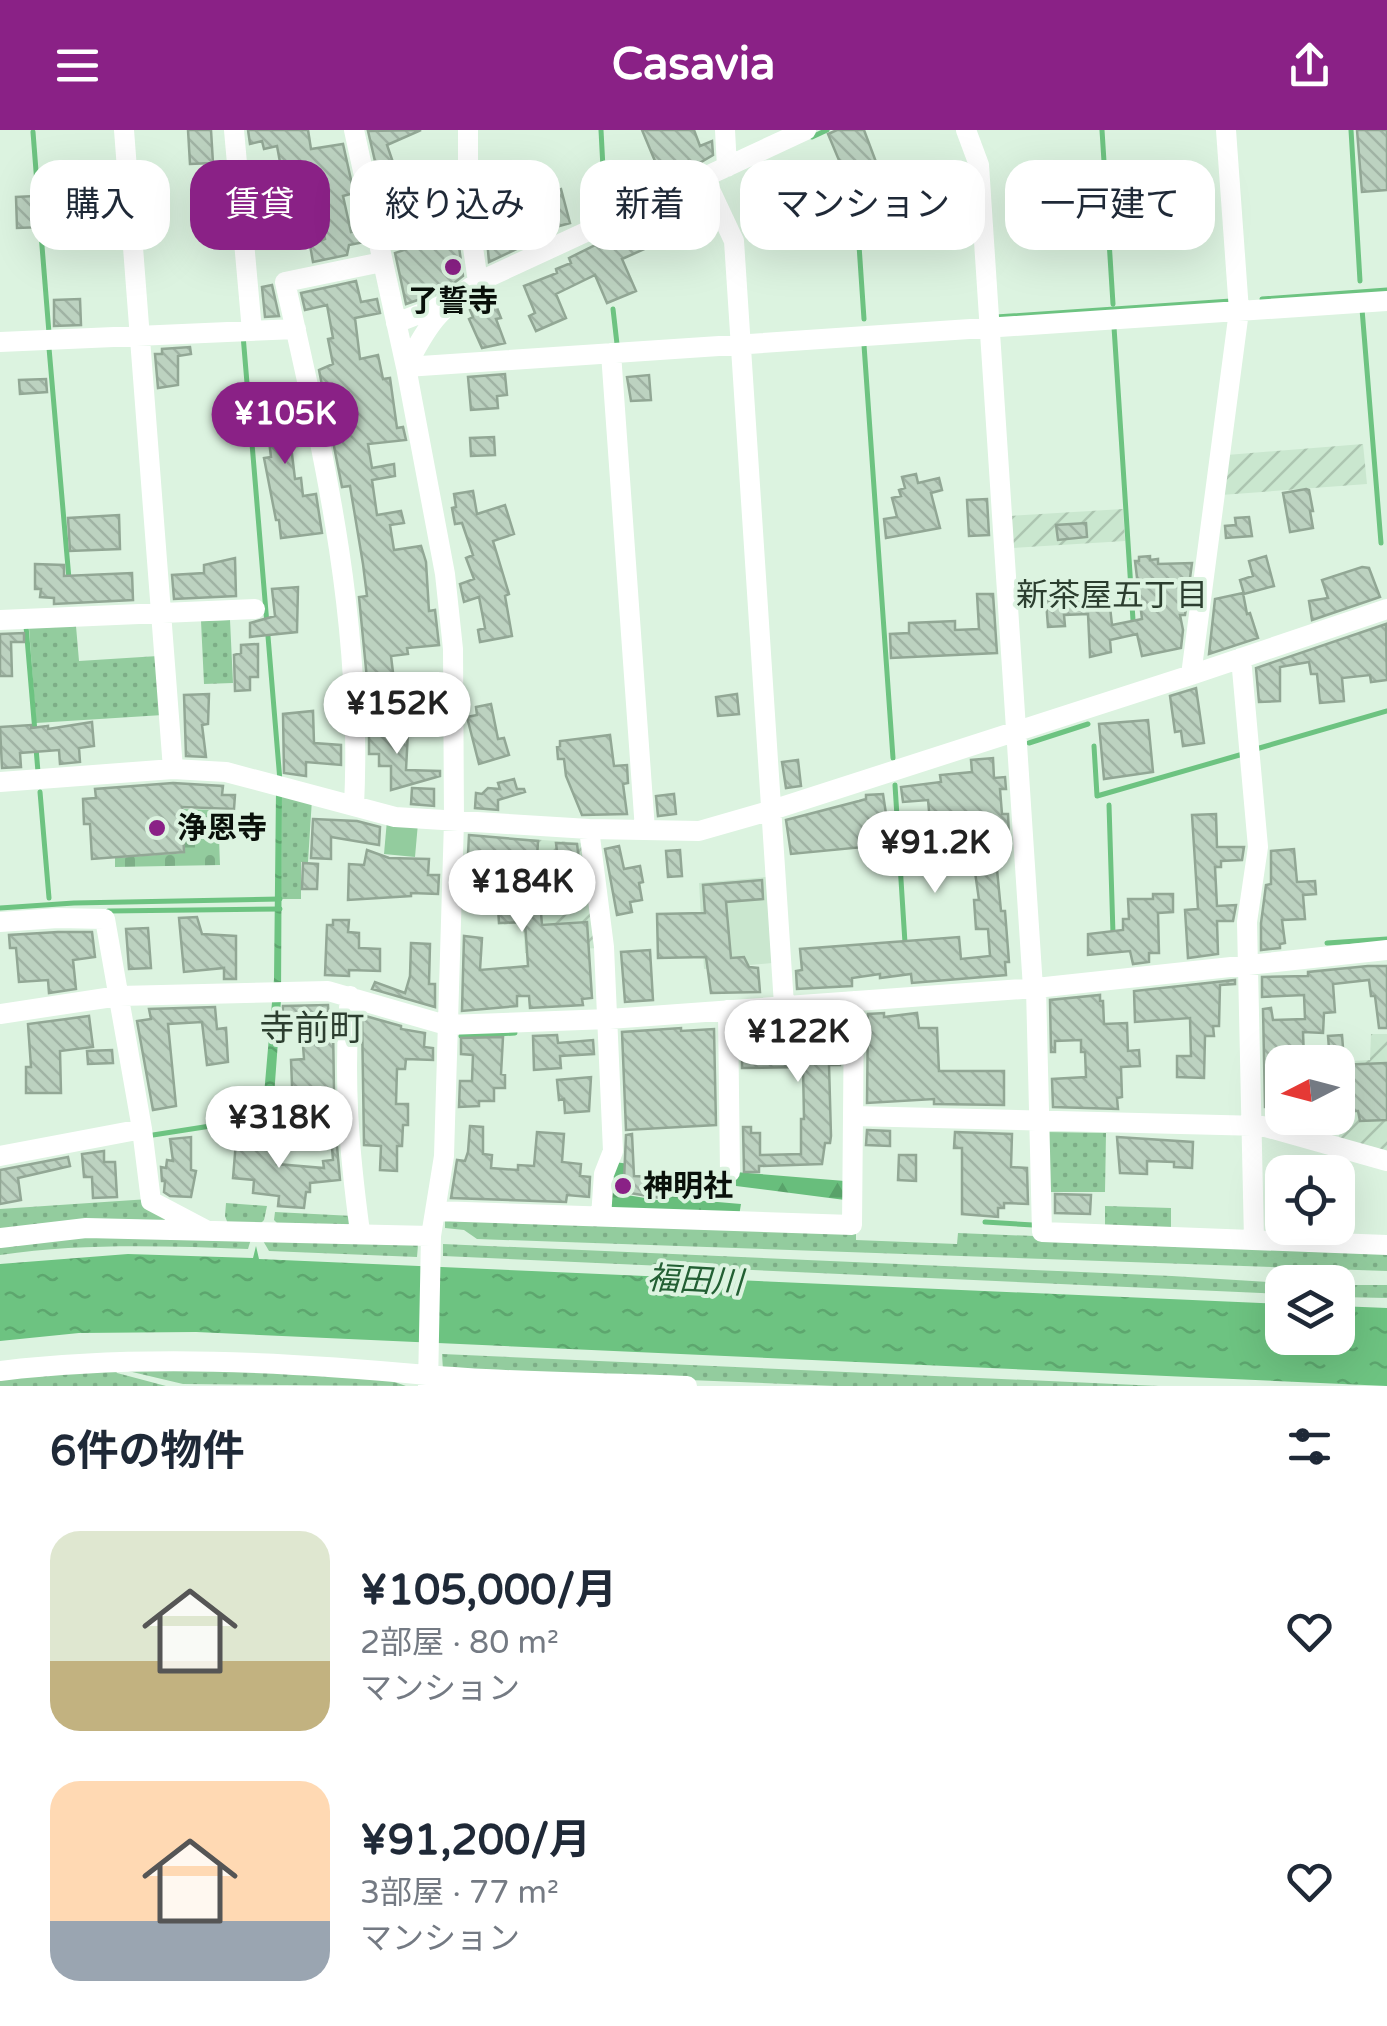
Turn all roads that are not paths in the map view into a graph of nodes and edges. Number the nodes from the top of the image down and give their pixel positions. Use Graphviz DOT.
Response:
graph roads {
  1 [pos="124,130"];
  2 [pos="234,130"];
  3 [pos="354,130"];
  4 [pos="468,130"];
  5 [pos="725,130"];
  6 [pos="806,130"];
  7 [pos="966,130"];
  8 [pos="1226,130"];
  9 [pos="727,167"];
  10 [pos="720,170"];
  11 [pos="720,212"];
  12 [pos="580,235"];
  13 [pos="382,262"];
  14 [pos="478,282"];
  15 [pos="1387,300"];
  16 [pos="449,303"];
  17 [pos="1238,310"];
  18 [pos="396,323"];
  19 [pos="989,328"];
  20 [pos="296,330"];
  21 [pos="246,332"];
  22 [pos="140,336"];
  23 [pos="0,342"];
  24 [pos="741,344"];
  25 [pos="611,353"];
  26 [pos="406,367"];
  27 [pos="1387,608"];
  28 [pos="255,609"];
  29 [pos="161,615"];
  30 [pos="0,620"];
  31 [pos="1241,658"];
  32 [pos="1190,675"];
  33 [pos="1016,731"];
  34 [pos="173,769"];
  35 [pos="0,782"];
  36 [pos="354,806"];
  37 [pos="772,810"];
  38 [pos="454,821"];
  39 [pos="589,829"];
  40 [pos="645,830"];
  41 [pos="0,922"];
  42 [pos="1387,950"];
  43 [pos="1250,964"];
  44 [pos="1034,988"];
  45 [pos="119,996"];
  46 [pos="350,996"];
  47 [pos="854,1002"];
  48 [pos="784,1005"];
  49 [pos="728,1010"];
  50 [pos="0,1014"];
  51 [pos="609,1020"];
  52 [pos="446,1025"];
  53 [pos="853,1116"];
  54 [pos="1038,1122"];
  55 [pos="1252,1126"];
  56 [pos="142,1128"];
  57 [pos="0,1156"];
  58 [pos="1387,1161"];
  59 [pos="730,1172"];
  60 [pos="435,1212"];
  61 [pos="600,1217"];
  62 [pos="206,1230"];
  63 [pos="360,1232"];
  64 [pos="431,1236"];
  65 [pos="0,1238"];
  66 [pos="1254,1240"];
  67 [pos="1387,1245"];
  68 [pos="0,1371"];
  69 [pos="428,1374"];
  70 [pos="687,1386"];
  1 -- 22 [label="street"];
  2 -- 21 [label="street"];
  3 -- 13 [label="street"];
  4 -- 14 [label="street"];
  5 -- 9 [label="street"];
  6 -- 9 [label="street"];
  7 -- 19 [label="street"];
  8 -- 17 [label="street"];
  9 -- 10 [label="street"];
  11 -- 24 [label="street"];
  12 -- 14 [label="street"];
  13 -- 18 [label="street"];
  13 -- 20 [label="street"];
  14 -- 16 [label="street"];
  15 -- 17 [label="street"];
  16 -- 18 [label="street"];
  16 -- 26 [label="street"];
  17 -- 19 [label="street"];
  17 -- 32 [label="street"];
  18 -- 26 [label="street"];
  19 -- 24 [label="street"];
  19 -- 33 [label="street"];
  20 -- 21 [label="street"];
  20 -- 36 [label="street"];
  21 -- 22 [label="street"];
  22 -- 23 [label="street"];
  22 -- 29 [label="street"];
  24 -- 25 [label="street"];
  24 -- 37 [label="street"];
  25 -- 26 [label="street"];
  25 -- 40 [label="street"];
  26 -- 38 [label="street"];
  27 -- 31 [label="street"];
  28 -- 29 [label="street"];
  29 -- 30 [label="street"];
  29 -- 34 [label="street"];
  31 -- 32 [label="street"];
  31 -- 43 [label="street"];
  32 -- 33 [label="street"];
  33 -- 37 [label="street"];
  33 -- 44 [label="street"];
  34 -- 35 [label="street"];
  34 -- 36 [label="street"];
  36 -- 38 [label="street"];
  37 -- 40 [label="street"];
  37 -- 48 [label="street"];
  38 -- 39 [label="street"];
  38 -- 52 [label="street"];
  39 -- 40 [label="street"];
  39 -- 51 [label="street"];
  41 -- 45 [label="street"];
  42 -- 43 [label="street"];
  43 -- 44 [label="street"];
  43 -- 55 [label="street"];
  44 -- 47 [label="street"];
  44 -- 54 [label="street"];
  45 -- 46 [label="street"];
  45 -- 50 [label="street"];
  45 -- 56 [label="street"];
  46 -- 52 [label="street"];
  46 -- 63 [label="street"];
  47 -- 48 [label="street"];
  47 -- 53 [label="street"];
  48 -- 49 [label="street"];
  49 -- 51 [label="street"];
  49 -- 59 [label="street"];
  51 -- 52 [label="street"];
  51 -- 61 [label="street"];
  52 -- 60 [label="street"];
  53 -- 54 [label="street"];
  53 -- 61 [label="street"];
  54 -- 55 [label="street"];
  54 -- 66 [label="street"];
  55 -- 58 [label="street"];
  55 -- 66 [label="street"];
  56 -- 57 [label="street"];
  56 -- 62 [label="street"];
  60 -- 61 [label="street"];
  60 -- 64 [label="street"];
  62 -- 63 [label="street"];
  62 -- 65 [label="street"];
  63 -- 64 [label="street"];
  64 -- 69 [label="street"];
  66 -- 67 [label="street"];
  68 -- 69 [label="street"];
  69 -- 70 [label="street"];
}
